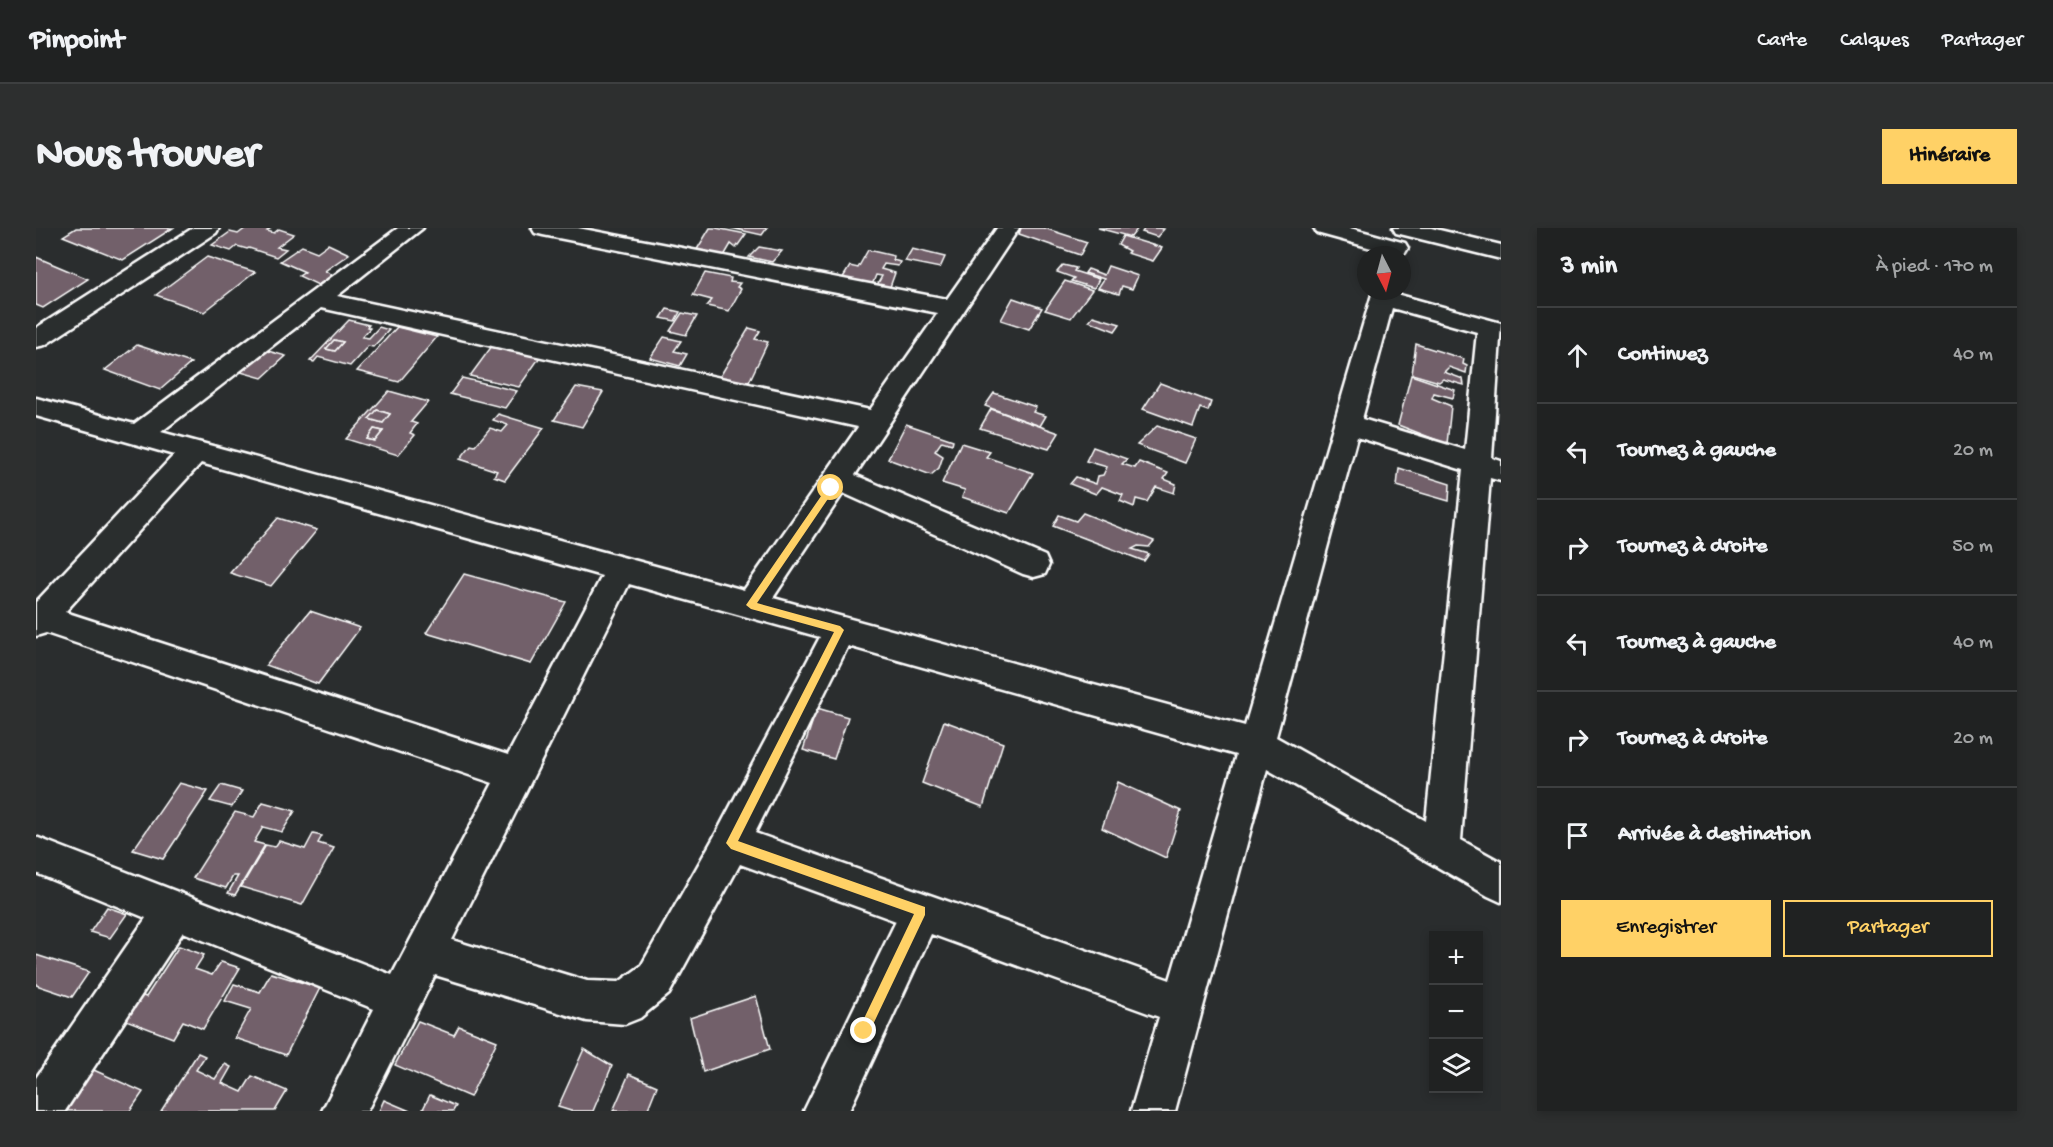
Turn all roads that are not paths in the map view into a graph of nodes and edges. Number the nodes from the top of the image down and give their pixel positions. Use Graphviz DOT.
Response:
graph roads {
  1 [pos="208,228"];
  2 [pos="412,228"];
  3 [pos="543,228"];
  4 [pos="1008,228"];
  5 [pos="1325,228"];
  6 [pos="1400,240"];
  7 [pos="1501,252"];
  8 [pos="318,300"];
  9 [pos="1383,300"];
  10 [pos="1400,300"];
  11 [pos="953,309"];
  12 [pos="1496,329"];
  13 [pos="36,339"];
  14 [pos="36,407"];
  15 [pos="876,422"];
  16 [pos="1347,424"];
  17 [pos="138,435"];
  18 [pos="195,451"];
  19 [pos="1489,468"];
  20 [pos="837,479"];
  21 [pos="1034,565"];
  22 [pos="621,569"];
  23 [pos="751,605"];
  24 [pos="38,619"];
  25 [pos="840,630"];
  26 [pos="1257,745"];
  27 [pos="516,774"];
  28 [pos="731,843"];
  29 [pos="1442,849"];
  30 [pos="36,855"];
  31 [pos="1501,883"];
  32 [pos="174,911"];
  33 [pos="921,911"];
  34 [pos="426,952"];
  35 [pos="401,999"];
  36 [pos="1183,1005"];
  37 [pos="39,1111"];
  38 [pos="344,1111"];
  39 [pos="826,1111"];
  40 [pos="1153,1111"];
  1 -- 13 [label="street"];
  2 -- 8 [label="street"];
  3 -- 11 [label="street"];
  4 -- 11 [label="street"];
  5 -- 6 [label="street"];
  6 -- 7 [label="street"];
  8 -- 15 [label="street"];
  8 -- 17 [label="street"];
  9 -- 16 [label="street"];
  10 -- 12 [label="street"];
  11 -- 15 [label="street"];
  12 -- 19 [label="street"];
  14 -- 17 [label="street"];
  15 -- 20 [label="street"];
  16 -- 19 [label="street"];
  16 -- 26 [label="street"];
  17 -- 18 [label="street"];
  18 -- 22 [label="street"];
  18 -- 24 [label="street"];
  19 -- 29 [label="street"];
  20 -- 21 [label="street"];
  20 -- 23 [label="street"];
  22 -- 23 [label="street"];
  22 -- 27 [label="street"];
  23 -- 25 [label="street"];
  24 -- 27 [label="street"];
  25 -- 26 [label="street"];
  25 -- 28 [label="street"];
  26 -- 29 [label="street"];
  26 -- 36 [label="street"];
  27 -- 34 [label="street"];
  28 -- 33 [label="street"];
  28 -- 34 [label="street"];
  29 -- 31 [label="street"];
  30 -- 32 [label="street"];
  32 -- 35 [label="street"];
  32 -- 37 [label="street"];
  33 -- 36 [label="street"];
  33 -- 39 [label="street"];
  34 -- 35 [label="street"];
  35 -- 38 [label="street"];
  36 -- 40 [label="street"];
}
